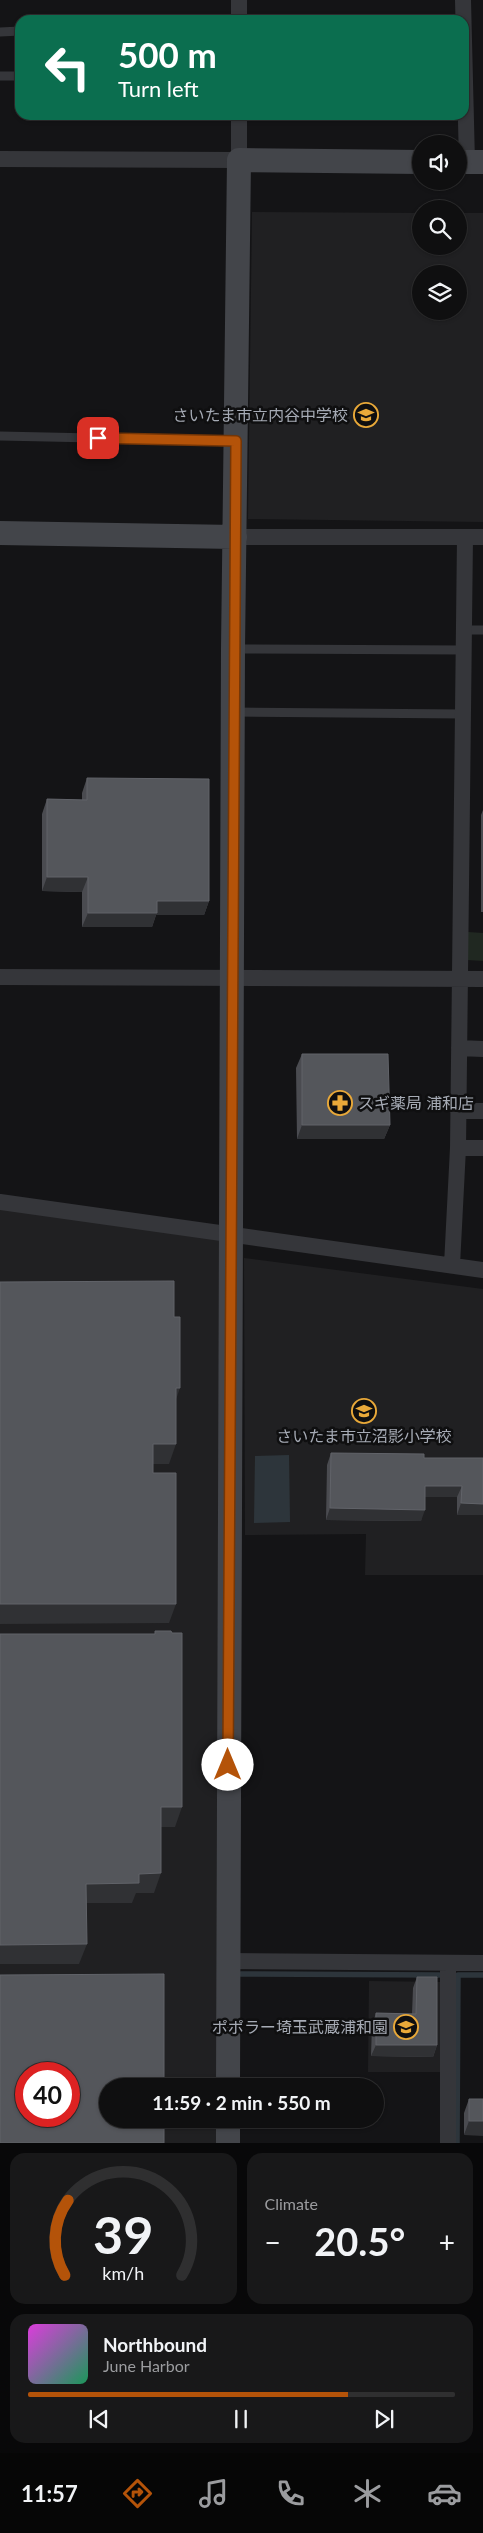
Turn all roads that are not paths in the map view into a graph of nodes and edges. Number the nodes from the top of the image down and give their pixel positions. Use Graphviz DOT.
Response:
graph roads {
  1 [pos="239,0"];
  2 [pos="464,0"];
  3 [pos="239,15"];
  4 [pos="465,15"];
  5 [pos="15,31"];
  6 [pos="0,32"];
  7 [pos="0,76"];
  8 [pos="15,76"];
  9 [pos="239,120"];
  10 [pos="468,120"];
  11 [pos="0,159"];
  12 [pos="239,160"];
  13 [pos="412,162"];
  14 [pos="470,162"];
  15 [pos="0,436"];
  16 [pos="236,441"];
  17 [pos="0,533"];
  18 [pos="235,537"];
  19 [pos="465,537"];
  20 [pos="483,537"];
  21 [pos="464,630"];
  22 [pos="483,630"];
  23 [pos="233,649"];
  24 [pos="464,650"];
  25 [pos="234,712"];
  26 [pos="463,714"];
  27 [pos="0,977"];
  28 [pos="231,978"];
  29 [pos="460,979"];
  30 [pos="483,979"];
  31 [pos="459,1048"];
  32 [pos="483,1049"];
  33 [pos="458,1111"];
  34 [pos="483,1111"];
  35 [pos="458,1148"];
  36 [pos="483,1148"];
  37 [pos="0,1202"];
  38 [pos="231,1235"];
  39 [pos="452,1265"];
  40 [pos="483,1270"];
  41 [pos="227,1961"];
  42 [pos="448,1963"];
  43 [pos="483,1963"];
  44 [pos="228,2078"];
  45 [pos="228,2128"];
  46 [pos="228,2143"];
  47 [pos="448,2143"];
  1 -- 3 [label="street"];
  2 -- 4 [label="street"];
  5 -- 6 [label="lane"];
  7 -- 8 [label="lane"];
  9 -- 12 [label="street"];
  10 -- 14 [label="street"];
  11 -- 12 [label="street"];
  12 -- 13 [label="street"];
  12 -- 16 [label="street"];
  15 -- 16 [label="lane"];
  16 -- 18 [label="street"];
  17 -- 18 [label="street"];
  18 -- 19 [label="street"];
  18 -- 23 [label="street"];
  19 -- 20 [label="street"];
  19 -- 21 [label="street"];
  21 -- 22 [label="lane"];
  21 -- 24 [label="street"];
  23 -- 24 [label="lane"];
  23 -- 25 [label="street"];
  24 -- 26 [label="street"];
  25 -- 26 [label="lane"];
  25 -- 28 [label="street"];
  26 -- 29 [label="street"];
  27 -- 28 [label="street"];
  28 -- 29 [label="street"];
  28 -- 38 [label="street"];
  29 -- 30 [label="street"];
  29 -- 31 [label="street"];
  31 -- 32 [label="street"];
  31 -- 33 [label="street"];
  33 -- 34 [label="street"];
  33 -- 35 [label="street"];
  35 -- 36 [label="street"];
  35 -- 39 [label="street"];
  37 -- 38 [label="street"];
  38 -- 39 [label="street"];
  38 -- 41 [label="street"];
  39 -- 40 [label="street"];
  41 -- 42 [label="street"];
  41 -- 44 [label="street"];
  42 -- 43 [label="street"];
  42 -- 47 [label="street"];
  45 -- 46 [label="street"];
}
